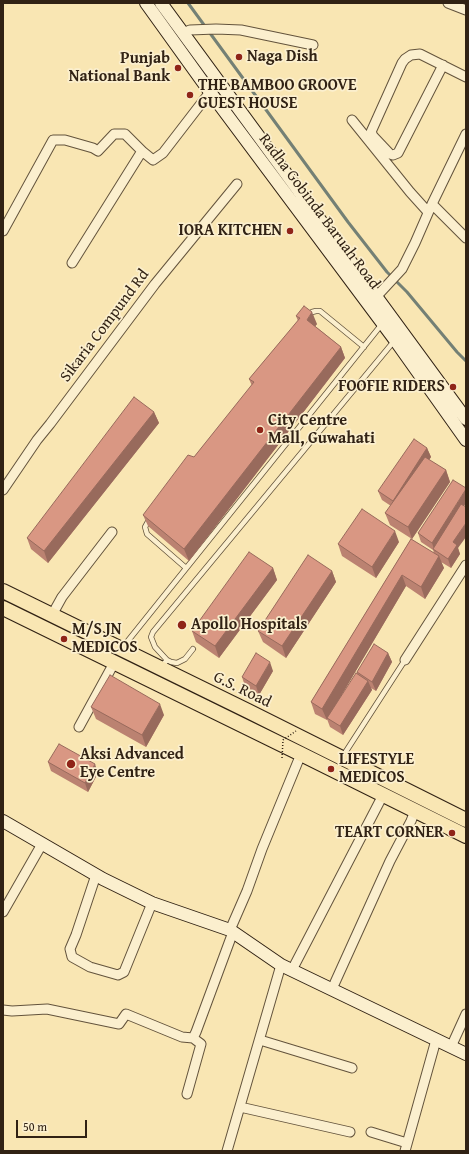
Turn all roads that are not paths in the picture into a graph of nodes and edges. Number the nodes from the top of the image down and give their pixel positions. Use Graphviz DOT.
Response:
graph roads {
  1 [pos="146,3"];
  2 [pos="161,3"];
  3 [pos="448,3"];
  4 [pos="466,10"];
  5 [pos="183,33"];
  6 [pos="313,44"];
  7 [pos="443,65"];
  8 [pos="466,76"];
  9 [pos="210,92"];
  10 [pos="352,120"];
  11 [pos="466,136"];
  12 [pos="142,151"];
  13 [pos="237,184"];
  14 [pos="430,208"];
  15 [pos="3,231"];
  16 [pos="466,238"];
  17 [pos="72,263"];
  18 [pos="377,296"];
  19 [pos="307,318"];
  20 [pos="382,324"];
  21 [pos="395,340"];
  22 [pos="364,347"];
  23 [pos="466,419"];
  24 [pos="466,440"];
  25 [pos="3,490"];
  26 [pos="154,512"];
  27 [pos="112,532"];
  28 [pos="466,565"];
  29 [pos="186,568"];
  30 [pos="3,591"];
  31 [pos="3,608"];
  32 [pos="52,615"];
  33 [pos="121,649"];
  34 [pos="193,649"];
  35 [pos="405,660"];
  36 [pos="159,661"];
  37 [pos="114,663"];
  38 [pos="79,727"];
  39 [pos="301,754"];
  40 [pos="342,758"];
  41 [pos="383,795"];
  42 [pos="415,811"];
  43 [pos="466,820"];
  44 [pos="3,821"];
  45 [pos="466,836"];
  46 [pos="42,844"];
  47 [pos="96,875"];
  48 [pos="152,903"];
  49 [pos="3,912"];
  50 [pos="231,931"];
  51 [pos="286,967"];
  52 [pos="332,989"];
  53 [pos="3,1010"];
  54 [pos="466,1014"];
  55 [pos="193,1038"];
  56 [pos="260,1040"];
  57 [pos="436,1040"];
  58 [pos="451,1047"];
  59 [pos="466,1054"];
  60 [pos="352,1068"];
  61 [pos="187,1094"];
  62 [pos="240,1107"];
  63 [pos="350,1132"];
  64 [pos="371,1132"];
  65 [pos="406,1147"];
  66 [pos="227,1151"];
  1 -- 9 [label="main road, Radha Gobinda Baruah Road"];
  2 -- 5 [label="main road, Radha Gobinda Baruah Road"];
  3 -- 4 [label="street"];
  5 -- 6 [label="street"];
  5 -- 18 [label="main road, Radha Gobinda Baruah Road"];
  7 -- 7 [label="street"];
  7 -- 8 [label="street"];
  9 -- 12 [label="street"];
  9 -- 20 [label="main road, Radha Gobinda Baruah Road"];
  10 -- 14 [label="street"];
  11 -- 14 [label="street"];
  12 -- 15 [label="street"];
  12 -- 17 [label="street"];
  13 -- 25 [label="street, Sikaria Compund Rd"];
  14 -- 16 [label="street"];
  14 -- 18 [label="street"];
  18 -- 23 [label="main road, Radha Gobinda Baruah Road"];
  19 -- 22 [label="lane"];
  20 -- 21 [label="main road, Radha Gobinda Baruah Road"];
  20 -- 22 [label="lane"];
  21 -- 24 [label="main road, Radha Gobinda Baruah Road"];
  21 -- 36 [label="lane"];
  22 -- 29 [label="lane"];
  26 -- 29 [label="lane"];
  27 -- 32 [label="street"];
  28 -- 35 [label="street"];
  29 -- 33 [label="lane"];
  30 -- 32 [label="main road, G.S. Road"];
  31 -- 37 [label="main road, G.S. Road"];
  32 -- 33 [label="main road, G.S. Road"];
  33 -- 36 [label="main road, G.S. Road"];
  34 -- 36 [label="lane"];
  35 -- 40 [label="lane"];
  36 -- 40 [label="main road, G.S. Road"];
  37 -- 38 [label="street"];
  37 -- 39 [label="main road, G.S. Road"];
  39 -- 41 [label="main road, G.S. Road"];
  39 -- 50 [label="street"];
  40 -- 43 [label="main road, G.S. Road"];
  41 -- 42 [label="main road, G.S. Road"];
  41 -- 51 [label="street"];
  42 -- 45 [label="main road, G.S. Road"];
  42 -- 52 [label="street"];
  44 -- 46 [label="main road"];
  46 -- 47 [label="main road"];
  46 -- 49 [label="street"];
  47 -- 48 [label="main road"];
  47 -- 48 [label="street"];
  48 -- 50 [label="main road"];
  50 -- 51 [label="main road"];
  50 -- 55 [label="street"];
  51 -- 52 [label="main road"];
  51 -- 56 [label="street"];
  52 -- 57 [label="main road"];
  53 -- 55 [label="street"];
  54 -- 58 [label="street"];
  55 -- 61 [label="street"];
  56 -- 60 [label="street"];
  56 -- 62 [label="street"];
  57 -- 58 [label="main road"];
  57 -- 65 [label="street"];
  58 -- 59 [label="main road"];
  62 -- 63 [label="street"];
  62 -- 66 [label="street"];
  64 -- 65 [label="street"];
}
